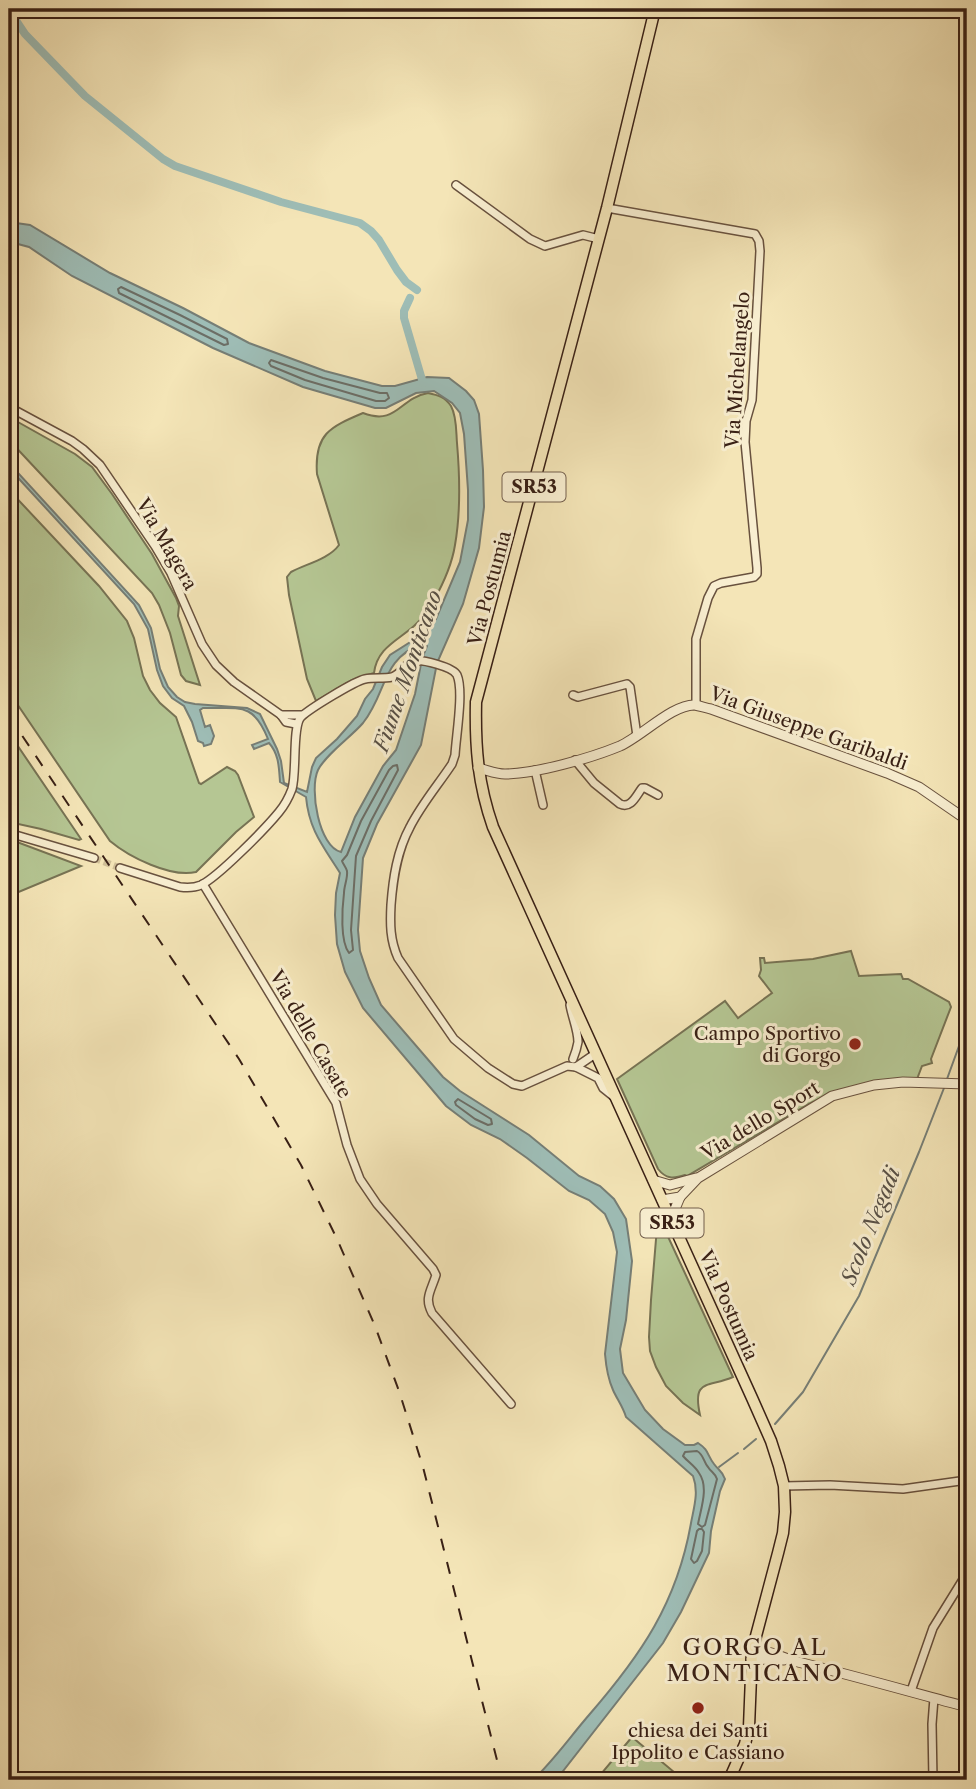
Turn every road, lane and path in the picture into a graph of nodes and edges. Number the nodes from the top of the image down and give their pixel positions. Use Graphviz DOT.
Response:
graph roads {
  1 [pos="655,9"];
  2 [pos="456,186"];
  3 [pos="607,208"];
  4 [pos="599,239"];
  5 [pos="9,407"];
  6 [pos="573,695"];
  7 [pos="696,705"];
  8 [pos="281,715"];
  9 [pos="302,715"];
  10 [pos="286,722"];
  11 [pos="296,724"];
  12 [pos="637,736"];
  13 [pos="295,737"];
  14 [pos="575,760"];
  15 [pos="536,770"];
  16 [pos="505,774"];
  17 [pos="479,776"];
  18 [pos="658,796"];
  19 [pos="543,806"];
  20 [pos="967,820"];
  21 [pos="9,833"];
  22 [pos="94,858"];
  23 [pos="120,868"];
  24 [pos="203,884"];
  25 [pos="569,998"];
  26 [pos="595,1054"];
  27 [pos="572,1064"];
  28 [pos="967,1084"];
  29 [pos="615,1098"];
  30 [pos="698,1178"];
  31 [pos="653,1180"];
  32 [pos="681,1183"];
  33 [pos="680,1197"];
  34 [pos="662,1199"];
  35 [pos="673,1225"];
  36 [pos="511,1404"];
  37 [pos="967,1480"];
  38 [pos="784,1486"];
  39 [pos="967,1573"];
  40 [pos="757,1630"];
  41 [pos="764,1650"];
  42 [pos="751,1655"];
  43 [pos="791,1660"];
  44 [pos="911,1691"];
  45 [pos="934,1698"];
  46 [pos="967,1707"];
  47 [pos="729,1780"];
  48 [pos="933,1780"];
  1 -- 3 [label="main road, SR53"];
  2 -- 4 [label="street"];
  3 -- 4 [label="main road, Via Postumia / SR53"];
  3 -- 7 [label="street, Via Michelangelo"];
  4 -- 17 [label="main road, Via Postumia / SR53"];
  5 -- 8 [label="street, Via Magera"];
  6 -- 12 [label="street"];
  7 -- 12 [label="street, Via Giuseppe Garibaldi"];
  7 -- 20 [label="street, Via Giuseppe Garibaldi"];
  8 -- 9 [label="street"];
  8 -- 10 [label="street, Via Magera"];
  9 -- 11 [label="street"];
  9 -- 27 [label="street"];
  10 -- 11 [label="street"];
  10 -- 13 [label="street, Via Magera"];
  11 -- 13 [label="street"];
  12 -- 14 [label="street, Via Giuseppe Garibaldi"];
  13 -- 24 [label="street"];
  14 -- 15 [label="street, Via Giuseppe Garibaldi"];
  14 -- 18 [label="street"];
  15 -- 16 [label="street, Via Giuseppe Garibaldi"];
  15 -- 19 [label="street"];
  16 -- 17 [label="street, Via Giuseppe Garibaldi"];
  16 -- 17 [label="street, Via Giuseppe Garibaldi"];
  17 -- 25 [label="main road, Via Postumia / SR53"];
  21 -- 22 [label="street"];
  23 -- 24 [label="street"];
  24 -- 36 [label="street, Via delle Casate"];
  25 -- 26 [label="main road, Via Postumia / SR53"];
  25 -- 27 [label="street"];
  26 -- 27 [label="street"];
  26 -- 29 [label="main road, Via Postumia / SR53"];
  27 -- 29 [label="street"];
  28 -- 30 [label="street, Via dello Sport"];
  29 -- 31 [label="main road, Via Postumia / SR53"];
  30 -- 32 [label="street"];
  30 -- 33 [label="street, Via dello Sport"];
  31 -- 32 [label="street"];
  31 -- 34 [label="main road, Via Postumia / SR53"];
  32 -- 34 [label="street"];
  33 -- 34 [label="street"];
  33 -- 35 [label="street"];
  34 -- 35 [label="main road, Via Postumia / SR53"];
  35 -- 38 [label="main road, Via Postumia / SR53"];
  37 -- 38 [label="street"];
  38 -- 40 [label="main road, Via Postumia / SR53"];
  39 -- 44 [label="street"];
  40 -- 41 [label="street"];
  40 -- 42 [label="main road, Via Postumia / SR53"];
  41 -- 42 [label="street"];
  41 -- 43 [label="street"];
  42 -- 43 [label="street"];
  42 -- 47 [label="main road, Via Postumia / SR53"];
  43 -- 44 [label="street"];
  44 -- 45 [label="street"];
  45 -- 46 [label="street"];
  45 -- 48 [label="street"];
}
